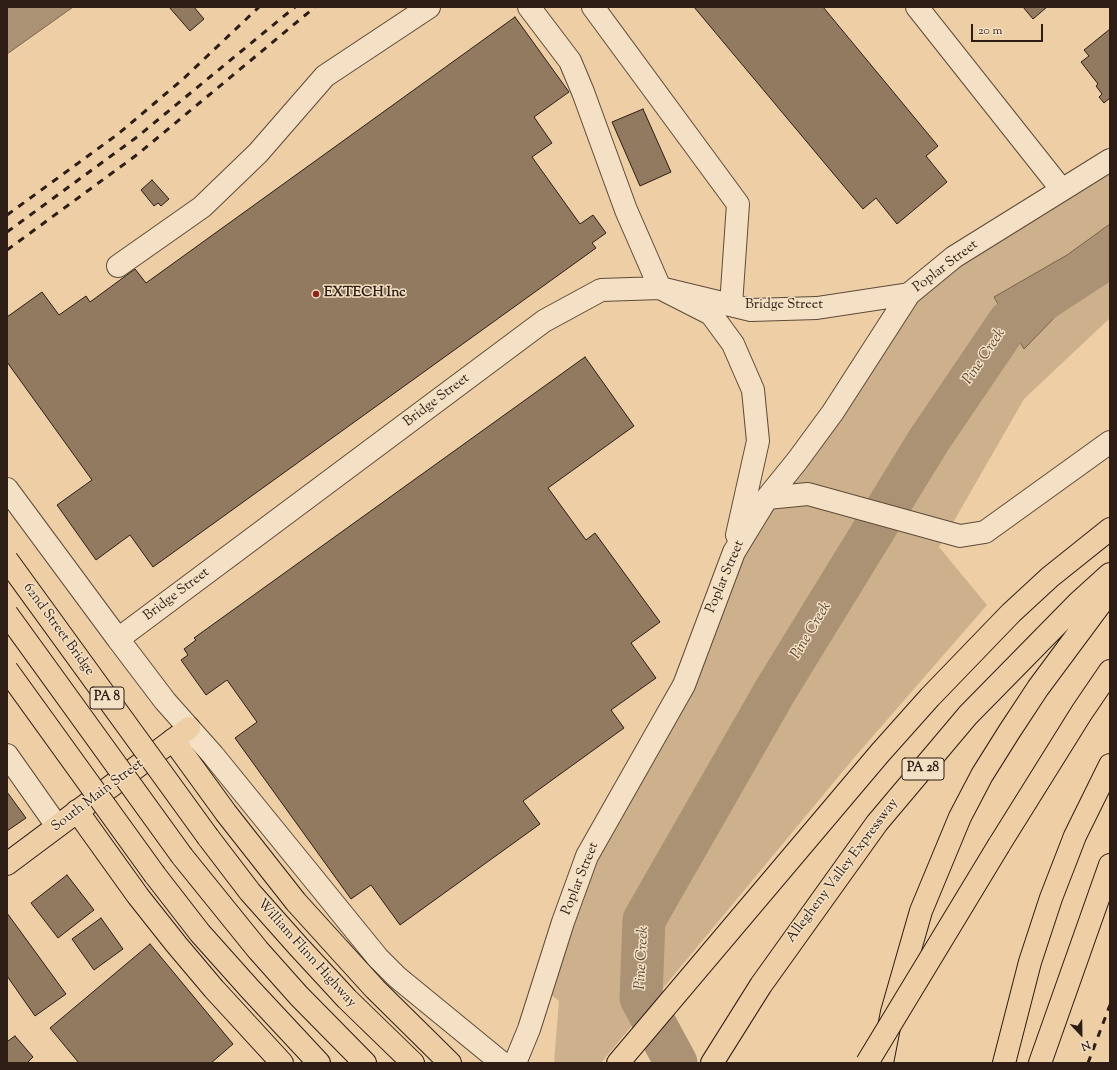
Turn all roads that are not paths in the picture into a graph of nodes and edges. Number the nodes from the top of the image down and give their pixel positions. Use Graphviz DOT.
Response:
graph roads {
  1 [pos="430,7"];
  2 [pos="529,7"];
  3 [pos="593,7"];
  4 [pos="917,7"];
  5 [pos="1110,160"];
  6 [pos="1062,190"];
  7 [pos="118,266"];
  8 [pos="660,288"];
  9 [pos="909,294"];
  10 [pos="730,305"];
  11 [pos="1110,442"];
  12 [pos="7,489"];
  13 [pos="767,498"];
  14 [pos="1110,529"];
  15 [pos="734,552"];
  16 [pos="7,560"];
  17 [pos="1110,574"];
  18 [pos="1110,591"];
  19 [pos="7,614"];
  20 [pos="118,639"];
  21 [pos="7,670"];
  22 [pos="1110,671"];
  23 [pos="181,734"];
  24 [pos="7,755"];
  25 [pos="1110,765"];
  26 [pos="77,812"];
  27 [pos="58,826"];
  28 [pos="208,837"];
  29 [pos="7,864"];
  30 [pos="1110,865"];
  31 [pos="405,1056"];
  32 [pos="282,1063"];
  33 [pos="319,1063"];
  34 [pos="365,1063"];
  35 [pos="450,1063"];
  36 [pos="502,1063"];
  37 [pos="515,1063"];
  38 [pos="618,1063"];
  39 [pos="712,1063"];
  40 [pos="867,1063"];
  41 [pos="882,1063"];
  42 [pos="1004,1063"];
  43 [pos="1040,1063"];
  1 -- 7 [label="street"];
  2 -- 8 [label="street"];
  3 -- 10 [label="street"];
  4 -- 6 [label="street"];
  5 -- 6 [label="street, Poplar Street"];
  6 -- 9 [label="street, Poplar Street"];
  8 -- 10 [label="street, Bridge Street"];
  8 -- 15 [label="street"];
  8 -- 20 [label="street, Bridge Street"];
  9 -- 10 [label="street, Bridge Street"];
  9 -- 13 [label="street, Poplar Street"];
  11 -- 13 [label="street"];
  12 -- 20 [label="street"];
  13 -- 15 [label="street, Poplar Street"];
  14 -- 38 [label="main road"];
  15 -- 37 [label="street, Poplar Street"];
  16 -- 28 [label="main road, 62nd Street Bridge / PA 8, bridge"];
  17 -- 39 [label="main road, Allegheny Valley Expressway / PA 28"];
  18 -- 41 [label="main road"];
  19 -- 34 [label="main road, bridge"];
  20 -- 23 [label="street"];
  21 -- 33 [label="main road, bridge"];
  22 -- 40 [label="main road, bridge"];
  23 -- 26 [label="main road, South Main Street"];
  23 -- 35 [label="main road"];
  23 -- 36 [label="street"];
  24 -- 27 [label="street"];
  25 -- 42 [label="main road"];
  26 -- 27 [label="main road, South Main Street"];
  26 -- 32 [label="main road"];
  27 -- 29 [label="main road, South Main Street"];
  28 -- 31 [label="main road, William Flinn Highway / PA 8"];
  30 -- 43 [label="main road"];
}
